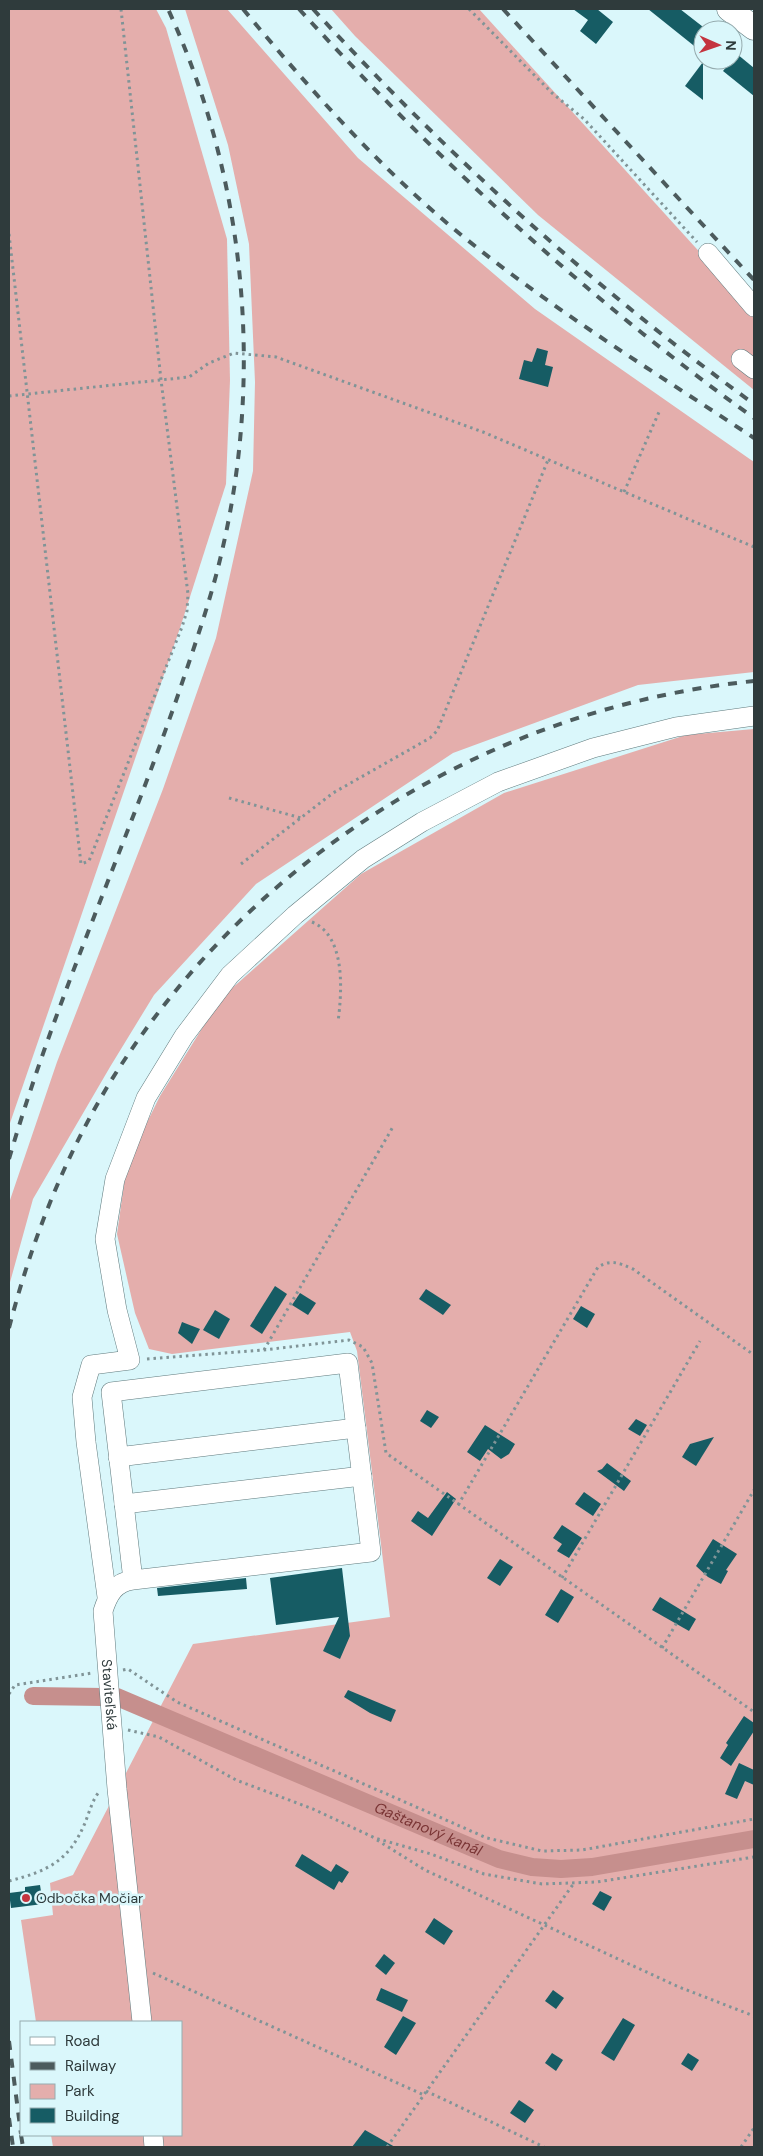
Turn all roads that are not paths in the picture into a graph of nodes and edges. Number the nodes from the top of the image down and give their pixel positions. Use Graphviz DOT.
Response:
graph roads {
  1 [pos="730,9"];
  2 [pos="754,28"];
  3 [pos="708,253"];
  4 [pos="754,307"];
  5 [pos="754,716"];
  6 [pos="356,1428"];
  7 [pos="118,1457"];
  8 [pos="362,1476"];
  9 [pos="124,1504"];
  10 [pos="133,1580"];
  11 [pos="107,1597"];
  12 [pos="142,2021"];
  1 -- 2 [label="main road"];
  3 -- 4 [label="lane"];
  5 -- 11 [label="lane, Staviteľská"];
  6 -- 7 [label="lane"];
  6 -- 7 [label="lane"];
  6 -- 8 [label="lane"];
  7 -- 9 [label="lane"];
  8 -- 9 [label="lane"];
  8 -- 10 [label="lane"];
  9 -- 10 [label="lane"];
  10 -- 11 [label="lane"];
  11 -- 12 [label="lane, Staviteľská"];
}
